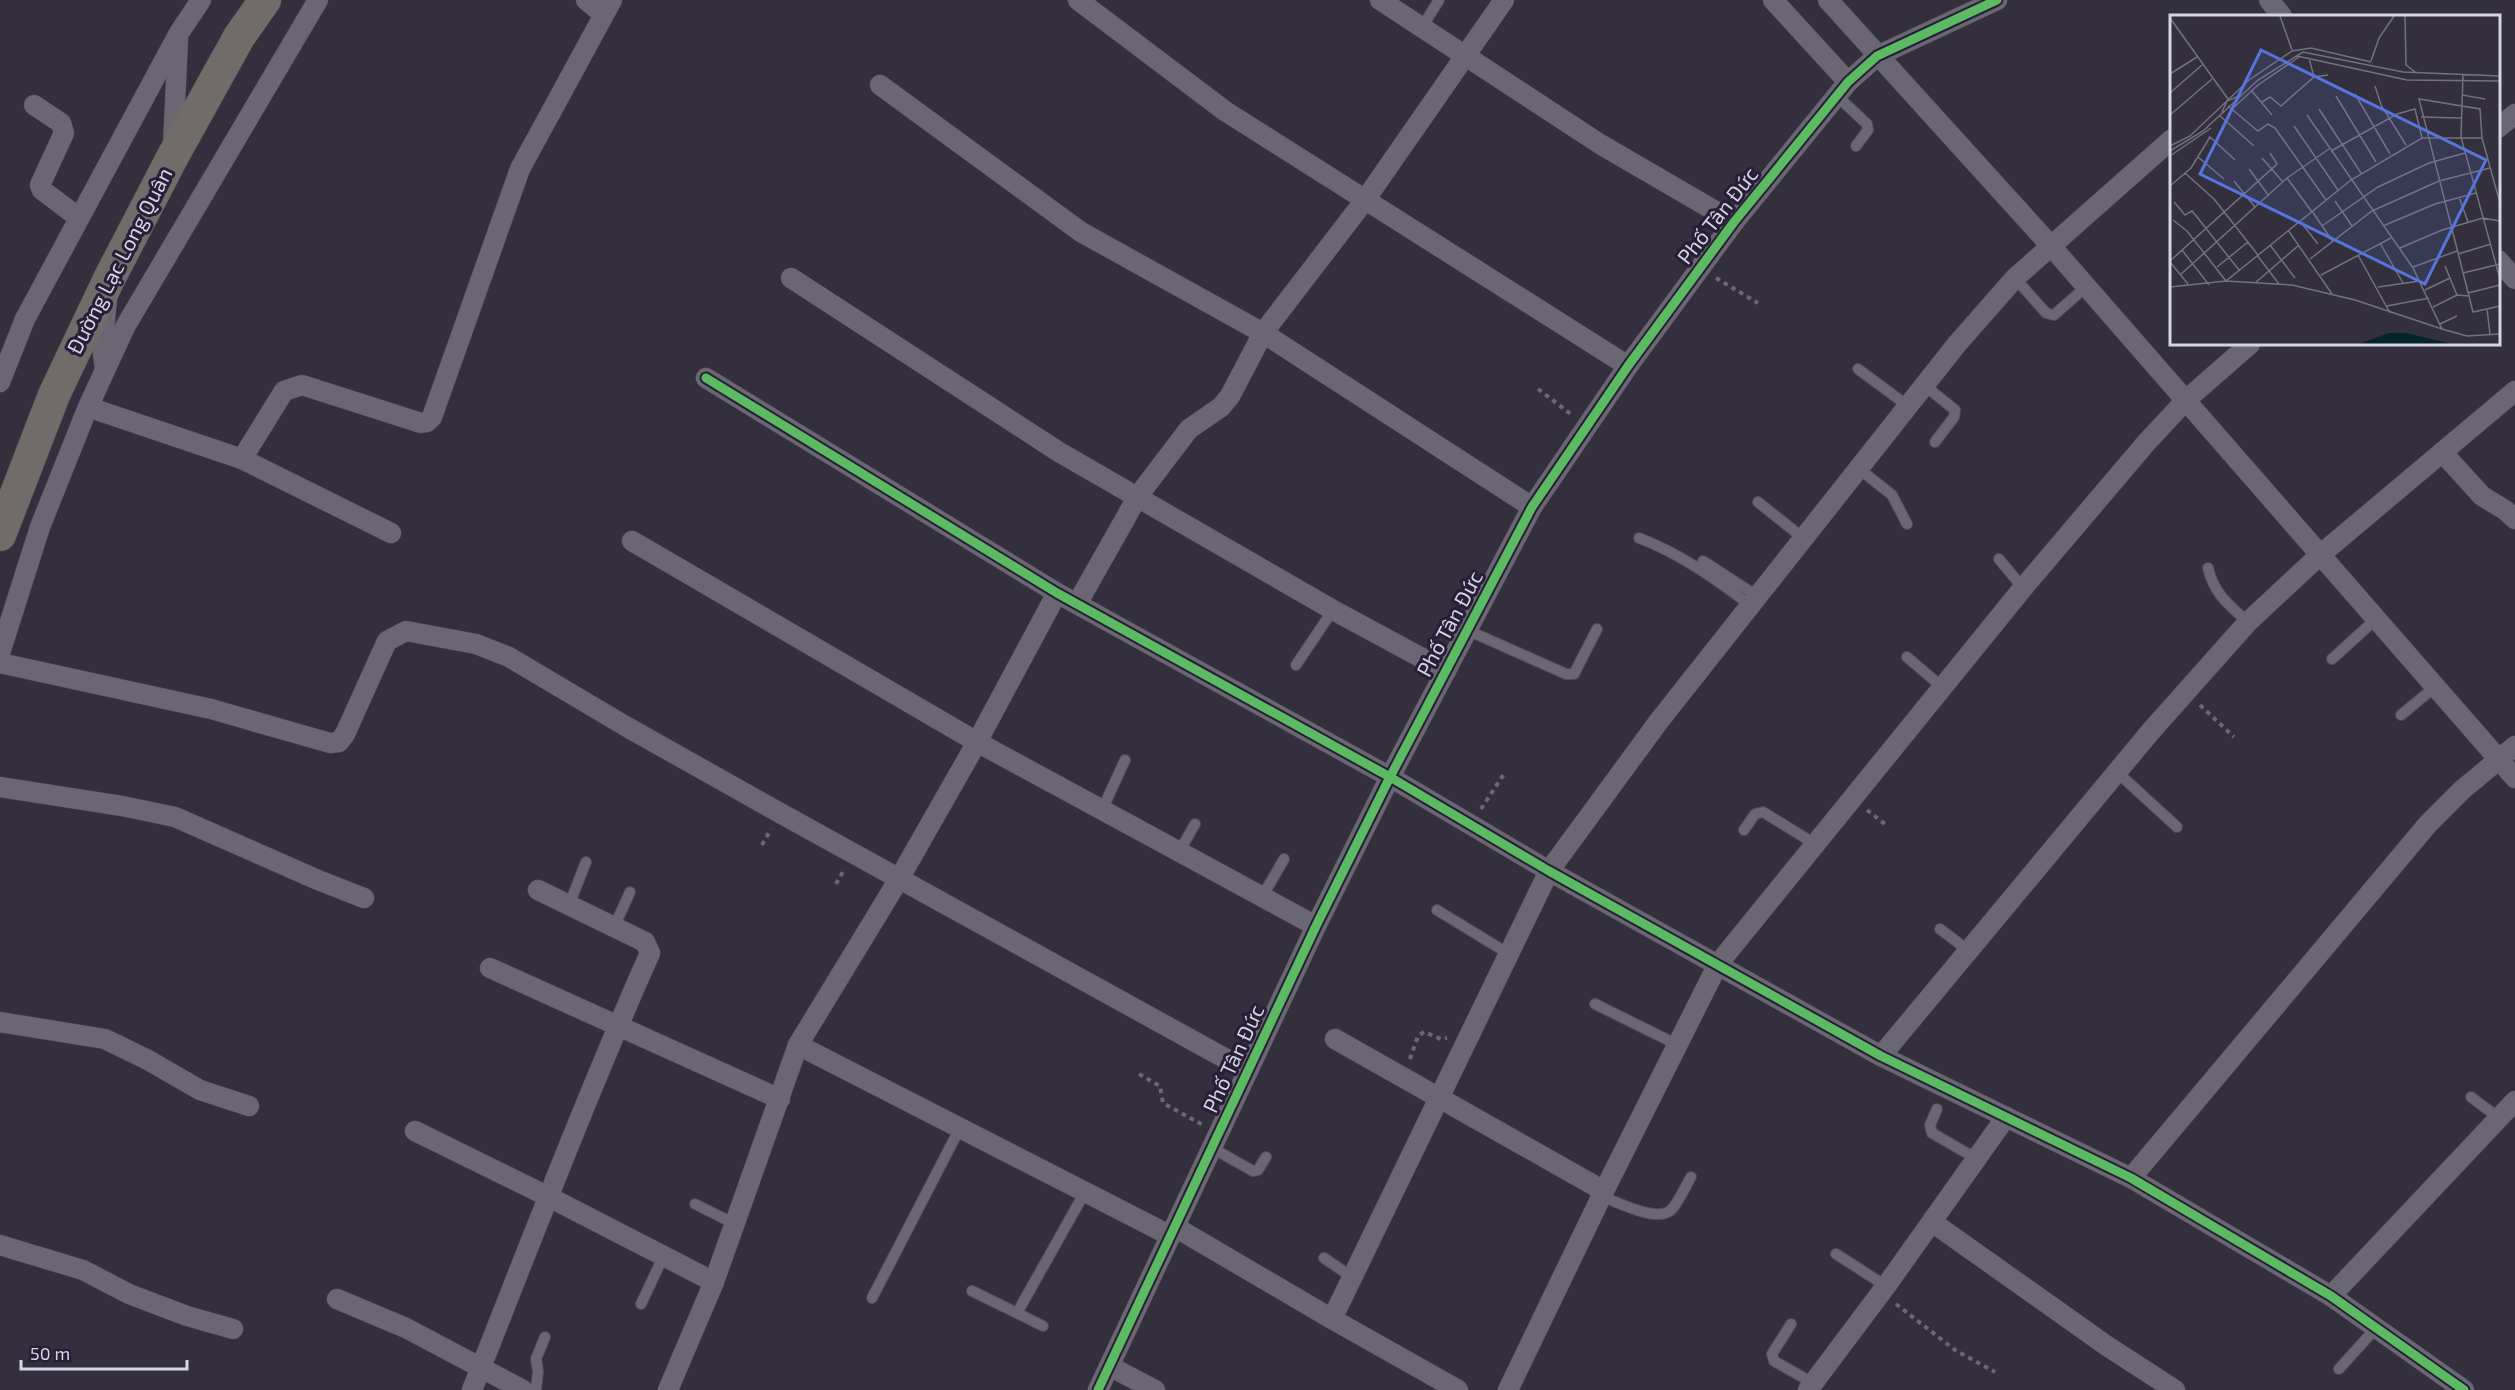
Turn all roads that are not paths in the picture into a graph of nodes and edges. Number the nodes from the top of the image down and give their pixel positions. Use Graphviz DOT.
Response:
graph roads {
  1 [pos="201,0"];
  2 [pos="265,0"];
  3 [pos="318,0"];
  4 [pos="586,0"];
  5 [pos="1078,0"];
  6 [pos="1380,0"];
  7 [pos="1439,0"];
  8 [pos="1504,0"];
  9 [pos="1773,0"];
  10 [pos="1828,0"];
  11 [pos="1997,0"];
  12 [pos="2269,0"];
  13 [pos="608,7"];
  14 [pos="2281,15"];
  15 [pos="1422,27"];
  16 [pos="178,33"];
  17 [pos="1877,56"];
  18 [pos="1465,57"];
  19 [pos="880,85"];
  20 [pos="1842,89"];
  21 [pos="34,105"];
  22 [pos="2515,114"];
  23 [pos="2500,127"];
  24 [pos="2170,141"];
  25 [pos="1856,146"];
  26 [pos="173,156"];
  27 [pos="1365,200"];
  28 [pos="79,218"];
  29 [pos="1734,222"];
  30 [pos="2051,246"];
  31 [pos="2500,261"];
  32 [pos="790,278"];
  33 [pos="2015,278"];
  34 [pos="108,279"];
  35 [pos="2515,279"];
  36 [pos="2086,286"];
  37 [pos="1263,333"];
  38 [pos="2249,345"];
  39 [pos="1628,366"];
  40 [pos="1858,369"];
  41 [pos="105,372"];
  42 [pos="706,378"];
  43 [pos="0,382"];
  44 [pos="1924,385"];
  45 [pos="2515,391"];
  46 [pos="2186,400"];
  47 [pos="1908,406"];
  48 [pos="88,407"];
  49 [pos="1935,442"];
  50 [pos="2442,452"];
  51 [pos="242,459"];
  52 [pos="1858,468"];
  53 [pos="1138,496"];
  54 [pos="1758,502"];
  55 [pos="1532,507"];
  56 [pos="2515,519"];
  57 [pos="3,523"];
  58 [pos="1907,524"];
  59 [pos="391,533"];
  60 [pos="1639,538"];
  61 [pos="1803,538"];
  62 [pos="632,541"];
  63 [pos="2320,555"];
  64 [pos="1999,560"];
  65 [pos="1703,561"];
  66 [pos="2208,568"];
  67 [pos="2023,588"];
  68 [pos="1058,593"];
  69 [pos="1754,601"];
  70 [pos="1077,604"];
  71 [pos="1333,610"];
  72 [pos="2376,619"];
  73 [pos="2248,622"];
  74 [pos="1597,629"];
  75 [pos="1467,630"];
  76 [pos="0,653"];
  77 [pos="1907,657"];
  78 [pos="2332,659"];
  79 [pos="0,663"];
  80 [pos="1296,665"];
  81 [pos="1446,671"];
  82 [pos="1942,687"];
  83 [pos="2435,687"];
  84 [pos="2401,715"];
  85 [pos="977,742"];
  86 [pos="2508,753"];
  87 [pos="1125,760"];
  88 [pos="2117,772"];
  89 [pos="1390,777"];
  90 [pos="2515,778"];
  91 [pos="0,787"];
  92 [pos="1102,810"];
  93 [pos="1195,824"];
  94 [pos="2177,827"];
  95 [pos="1744,830"];
  96 [pos="1815,844"];
  97 [pos="1179,852"];
  98 [pos="1284,859"];
  99 [pos="586,862"];
  100 [pos="1549,871"];
  101 [pos="898,879"];
  102 [pos="538,890"];
  103 [pos="630,892"];
  104 [pos="1262,897"];
  105 [pos="364,898"];
  106 [pos="569,905"];
  107 [pos="1437,910"];
  108 [pos="1316,926"];
  109 [pos="614,927"];
  110 [pos="1940,929"];
  111 [pos="1969,951"];
  112 [pos="1509,954"];
  113 [pos="1718,964"];
  114 [pos="490,968"];
  115 [pos="1594,1004"];
  116 [pos="0,1022"];
  117 [pos="617,1026"];
  118 [pos="1335,1039"];
  119 [pos="798,1045"];
  120 [pos="1678,1045"];
  121 [pos="1881,1056"];
  122 [pos="1248,1071"];
  123 [pos="1439,1096"];
  124 [pos="2471,1097"];
  125 [pos="780,1098"];
  126 [pos="2515,1101"];
  127 [pos="249,1106"];
  128 [pos="1937,1109"];
  129 [pos="2006,1117"];
  130 [pos="2499,1118"];
  131 [pos="960,1128"];
  132 [pos="416,1131"];
  133 [pos="1215,1141"];
  134 [pos="1266,1156"];
  135 [pos="1977,1159"];
  136 [pos="1691,1177"];
  137 [pos="2131,1178"];
  138 [pos="1085,1192"];
  139 [pos="1602,1193"];
  140 [pos="547,1196"];
  141 [pos="695,1204"];
  142 [pos="1932,1222"];
  143 [pos="735,1224"];
  144 [pos="1173,1232"];
  145 [pos="0,1245"];
  146 [pos="1836,1254"];
  147 [pos="664,1255"];
  148 [pos="1324,1258"];
  149 [pos="1352,1277"];
  150 [pos="714,1282"];
  151 [pos="1884,1289"];
  152 [pos="972,1291"];
  153 [pos="2331,1296"];
  154 [pos="872,1298"];
  155 [pos="337,1299"];
  156 [pos="641,1304"];
  157 [pos="1017,1313"];
  158 [pos="1332,1319"];
  159 [pos="1791,1324"];
  160 [pos="1043,1326"];
  161 [pos="233,1329"];
  162 [pos="2375,1329"];
  163 [pos="545,1337"];
  164 [pos="481,1367"];
  165 [pos="1111,1367"];
  166 [pos="2339,1370"];
  167 [pos="1810,1387"];
  168 [pos="2456,1388"];
  169 [pos="472,1390"];
  170 [pos="523,1390"];
  171 [pos="536,1390"];
  172 [pos="668,1390"];
  173 [pos="1098,1390"];
  174 [pos="1155,1390"];
  175 [pos="1458,1390"];
  176 [pos="1508,1390"];
  177 [pos="2175,1390"];
  1 -- 16 [label="street"];
  2 -- 26 [label="main road, Đường Lạc Long Quân"];
  3 -- 41 [label="street"];
  4 -- 13 [label="street"];
  5 -- 27 [label="street"];
  6 -- 15 [label="street"];
  7 -- 15 [label="lane"];
  8 -- 18 [label="street"];
  9 -- 20 [label="street"];
  10 -- 17 [label="street"];
  11 -- 17 [label="street, Phố Tân Đức"];
  12 -- 14 [label="street"];
  13 -- 51 [label="street"];
  15 -- 18 [label="street"];
  16 -- 26 [label="street"];
  16 -- 28 [label="street"];
  17 -- 20 [label="street, Phố Tân Đức"];
  17 -- 30 [label="street"];
  18 -- 27 [label="street"];
  18 -- 29 [label="street"];
  19 -- 37 [label="street"];
  20 -- 25 [label="lane"];
  20 -- 29 [label="street, Phố Tân Đức"];
  21 -- 28 [label="street"];
  22 -- 23 [label="street"];
  24 -- 30 [label="street"];
  26 -- 34 [label="main road, Đường Lạc Long Quân"];
  27 -- 37 [label="street"];
  27 -- 39 [label="street"];
  28 -- 43 [label="street"];
  29 -- 39 [label="street, Phố Tân Đức"];
  30 -- 33 [label="street"];
  30 -- 36 [label="street"];
  31 -- 35 [label="street"];
  32 -- 53 [label="street"];
  33 -- 36 [label="lane"];
  33 -- 44 [label="street"];
  34 -- 41 [label="street"];
  34 -- 57 [label="main road, Đường Lạc Long Quân"];
  36 -- 46 [label="street"];
  37 -- 53 [label="street"];
  37 -- 55 [label="street"];
  38 -- 46 [label="street"];
  39 -- 55 [label="street, Phố Tân Đức"];
  40 -- 47 [label="lane"];
  41 -- 48 [label="street"];
  42 -- 68 [label="street"];
  44 -- 47 [label="street"];
  44 -- 49 [label="lane"];
  45 -- 50 [label="street"];
  46 -- 63 [label="street"];
  46 -- 67 [label="street"];
  47 -- 52 [label="street"];
  48 -- 51 [label="street"];
  48 -- 76 [label="street"];
  50 -- 56 [label="street"];
  50 -- 63 [label="street"];
  51 -- 59 [label="street"];
  52 -- 58 [label="lane"];
  52 -- 61 [label="street"];
  53 -- 70 [label="street"];
  53 -- 71 [label="street"];
  54 -- 61 [label="lane"];
  55 -- 75 [label="street, Phố Tân Đức"];
  60 -- 69 [label="lane"];
  61 -- 69 [label="street"];
  62 -- 85 [label="street"];
  63 -- 72 [label="street"];
  63 -- 73 [label="street"];
  64 -- 67 [label="lane"];
  65 -- 69 [label="lane"];
  66 -- 73 [label="lane"];
  67 -- 82 [label="street"];
  68 -- 70 [label="street"];
  68 -- 85 [label="street"];
  69 -- 100 [label="street"];
  70 -- 89 [label="street"];
  71 -- 80 [label="lane"];
  71 -- 81 [label="street"];
  72 -- 78 [label="lane"];
  72 -- 83 [label="street"];
  73 -- 88 [label="street"];
  74 -- 75 [label="lane"];
  75 -- 81 [label="street, Phố Tân Đức"];
  77 -- 82 [label="lane"];
  79 -- 101 [label="street"];
  81 -- 89 [label="street, Phố Tân Đức"];
  82 -- 96 [label="street"];
  83 -- 84 [label="lane"];
  83 -- 86 [label="street"];
  85 -- 92 [label="street"];
  85 -- 101 [label="street"];
  86 -- 90 [label="street"];
  86 -- 137 [label="street"];
  87 -- 92 [label="lane"];
  88 -- 94 [label="lane"];
  88 -- 111 [label="street"];
  89 -- 100 [label="street"];
  89 -- 108 [label="street, Phố Tân Đức"];
  91 -- 105 [label="street"];
  92 -- 97 [label="street"];
  93 -- 97 [label="lane"];
  95 -- 96 [label="lane"];
  96 -- 113 [label="street"];
  97 -- 104 [label="street"];
  98 -- 104 [label="lane"];
  99 -- 106 [label="lane"];
  100 -- 112 [label="street"];
  100 -- 113 [label="street"];
  101 -- 119 [label="street"];
  101 -- 122 [label="street"];
  102 -- 106 [label="street"];
  103 -- 109 [label="lane"];
  104 -- 108 [label="street"];
  106 -- 109 [label="street"];
  107 -- 112 [label="lane"];
  108 -- 122 [label="street, Phố Tân Đức"];
  109 -- 117 [label="street"];
  110 -- 111 [label="lane"];
  111 -- 121 [label="street"];
  112 -- 123 [label="street"];
  113 -- 120 [label="street"];
  113 -- 121 [label="street"];
  114 -- 117 [label="street"];
  115 -- 120 [label="lane"];
  116 -- 127 [label="street"];
  117 -- 125 [label="street"];
  117 -- 140 [label="street"];
  118 -- 123 [label="street"];
  119 -- 125 [label="street"];
  119 -- 131 [label="street"];
  120 -- 139 [label="street"];
  121 -- 129 [label="street"];
  122 -- 133 [label="street, Phố Tân Đức"];
  123 -- 139 [label="street"];
  123 -- 149 [label="street"];
  124 -- 130 [label="lane"];
  125 -- 143 [label="street"];
  126 -- 130 [label="street"];
  128 -- 135 [label="lane"];
  129 -- 135 [label="street"];
  129 -- 137 [label="street"];
  130 -- 153 [label="street"];
  131 -- 138 [label="street"];
  131 -- 154 [label="lane"];
  132 -- 140 [label="street"];
  133 -- 134 [label="lane"];
  133 -- 144 [label="street, Phố Tân Đức"];
  135 -- 142 [label="street"];
  136 -- 139 [label="lane"];
  137 -- 153 [label="street"];
  138 -- 144 [label="street"];
  138 -- 157 [label="lane"];
  139 -- 176 [label="street"];
  140 -- 147 [label="street"];
  140 -- 164 [label="street"];
  141 -- 143 [label="lane"];
  142 -- 151 [label="street"];
  142 -- 177 [label="street"];
  143 -- 150 [label="street"];
  144 -- 158 [label="street"];
  144 -- 165 [label="street, Phố Tân Đức"];
  145 -- 161 [label="street"];
  146 -- 151 [label="lane"];
  147 -- 150 [label="street"];
  147 -- 156 [label="lane"];
  148 -- 149 [label="lane"];
  149 -- 158 [label="street"];
  150 -- 172 [label="street"];
  151 -- 167 [label="street"];
  152 -- 157 [label="lane"];
  153 -- 162 [label="street"];
  155 -- 164 [label="street"];
  157 -- 160 [label="lane"];
  158 -- 175 [label="street"];
  159 -- 167 [label="lane"];
  162 -- 166 [label="lane"];
  162 -- 168 [label="street"];
  163 -- 171 [label="lane"];
  164 -- 169 [label="street"];
  164 -- 170 [label="street"];
  165 -- 173 [label="street, Phố Tân Đức"];
  165 -- 174 [label="street"];
}
